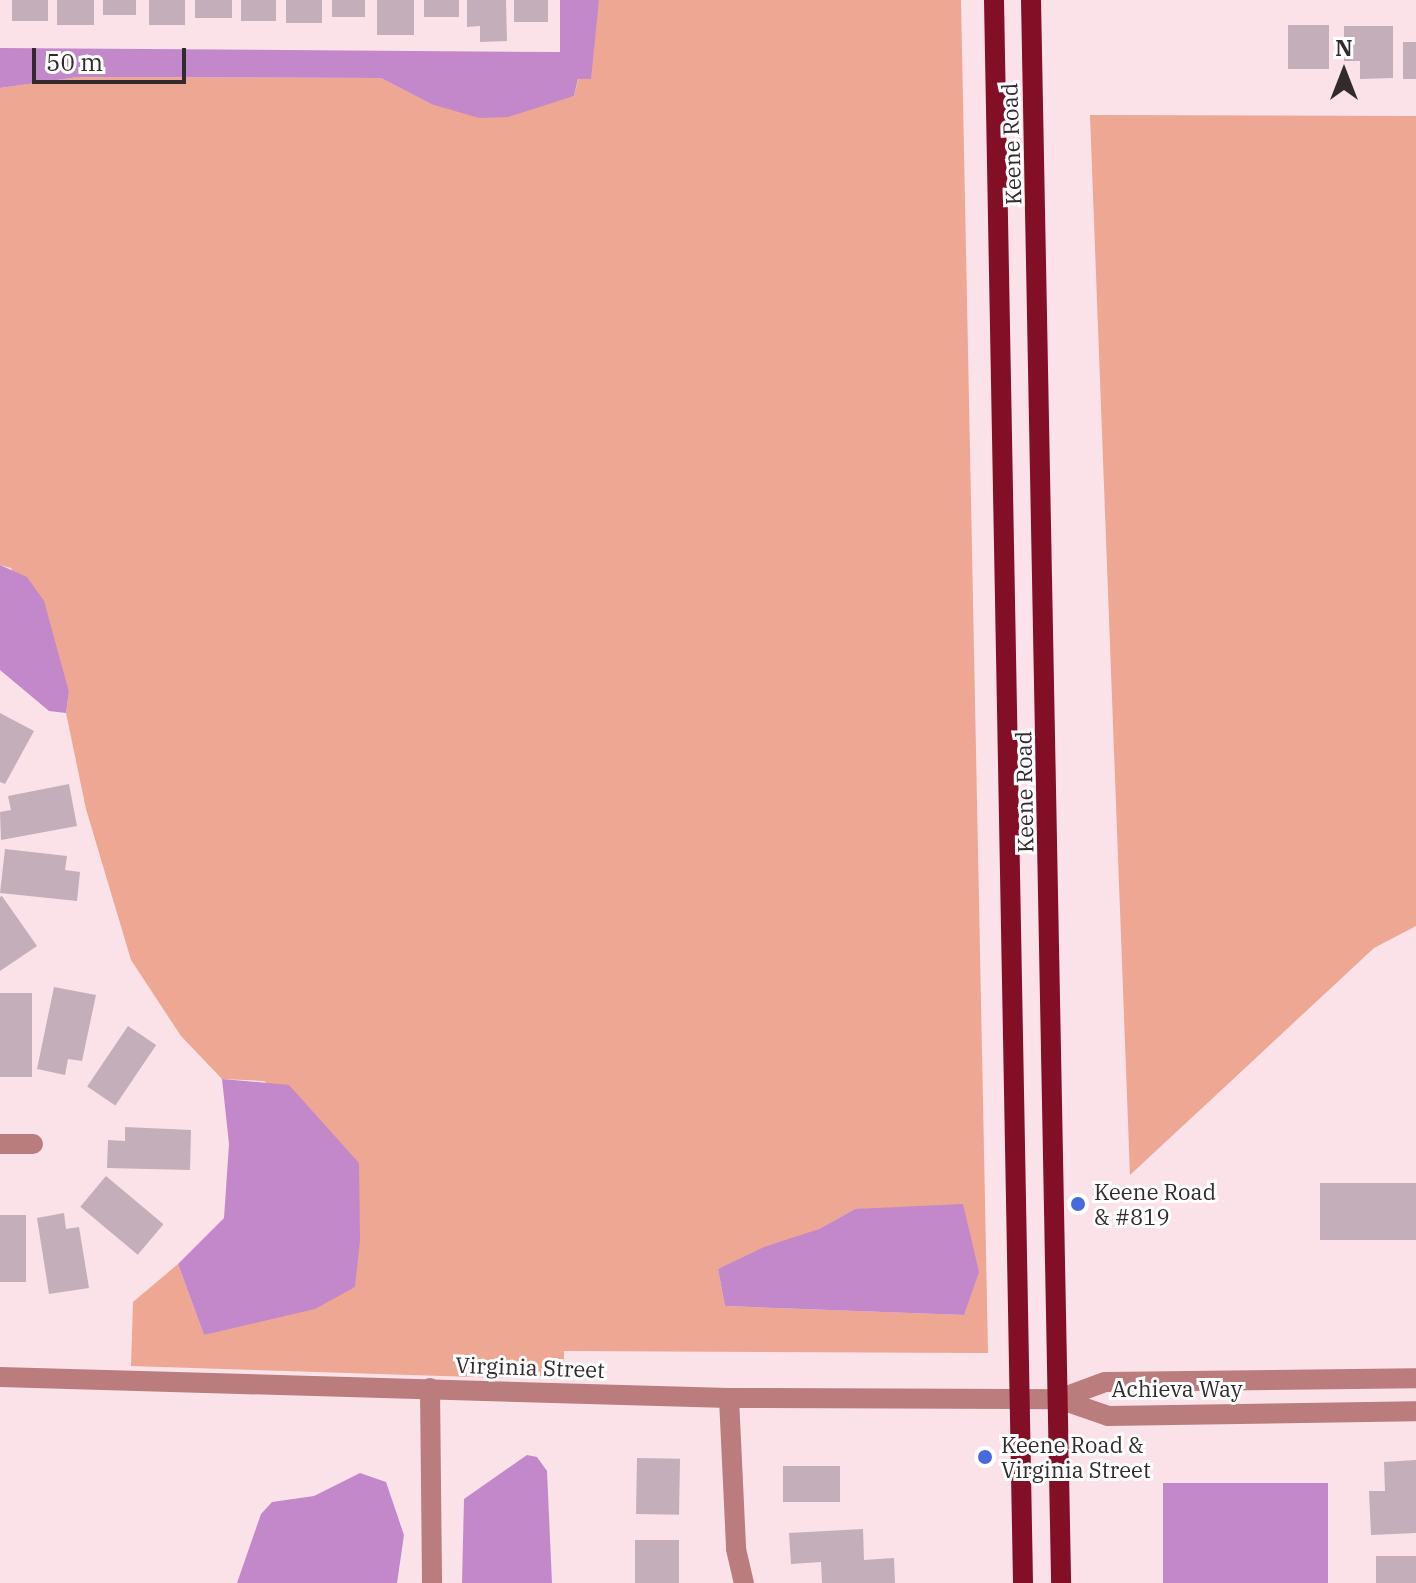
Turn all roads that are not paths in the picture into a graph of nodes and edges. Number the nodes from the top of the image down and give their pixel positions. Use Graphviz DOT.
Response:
graph roads {
  1 [pos="994,0"];
  2 [pos="1031,0"];
  3 [pos="0,1144"];
  4 [pos="33,1144"];
  5 [pos="0,1377"];
  6 [pos="1416,1378"];
  7 [pos="430,1388"];
  8 [pos="729,1398"];
  9 [pos="1022,1399"];
  10 [pos="1059,1399"];
  11 [pos="1416,1411"];
  12 [pos="432,1583"];
  13 [pos="744,1583"];
  14 [pos="1023,1583"];
  15 [pos="1061,1583"];
  1 -- 9 [label="main road, Keene Road"];
  2 -- 10 [label="main road, Keene Road"];
  3 -- 4 [label="street"];
  5 -- 7 [label="street, Virginia Street"];
  6 -- 10 [label="street, Achieva Way"];
  7 -- 8 [label="street, Virginia Street"];
  7 -- 12 [label="street"];
  8 -- 9 [label="street, Virginia Street"];
  8 -- 13 [label="street"];
  9 -- 10 [label="street, Virginia Street"];
  9 -- 14 [label="main road, Keene Road"];
  10 -- 11 [label="street, Achieva Way"];
  10 -- 15 [label="main road, Keene Road"];
}
